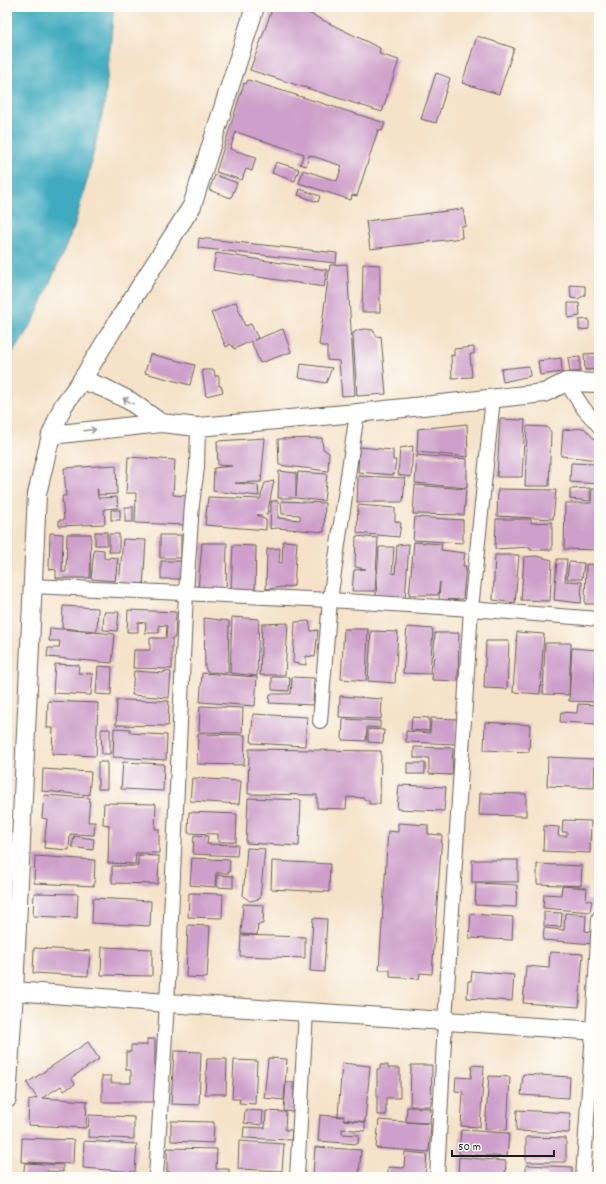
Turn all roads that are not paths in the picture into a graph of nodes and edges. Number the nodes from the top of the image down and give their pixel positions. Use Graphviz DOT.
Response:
graph roads {
  1 [pos="255,7"];
  2 [pos="82,380"];
  3 [pos="566,382"];
  4 [pos="599,383"];
  5 [pos="493,398"];
  6 [pos="357,413"];
  7 [pos="161,423"];
  8 [pos="599,426"];
  9 [pos="198,428"];
  10 [pos="51,435"];
  11 [pos="32,586"];
  12 [pos="186,593"];
  13 [pos="330,600"];
  14 [pos="471,609"];
  15 [pos="599,619"];
  16 [pos="320,721"];
  17 [pos="599,918"];
  18 [pos="14,991"];
  19 [pos="167,1003"];
  20 [pos="306,1012"];
  21 [pos="445,1021"];
  22 [pos="596,1031"];
  23 [pos="7,1099"];
  24 [pos="156,1177"];
  25 [pos="297,1177"];
  26 [pos="437,1177"];
  27 [pos="583,1177"];
  1 -- 2 [label="street"];
  7 -- 2 [label="street, one-way"];
  2 -- 10 [label="street"];
  3 -- 4 [label="street"];
  3 -- 5 [label="street"];
  3 -- 8 [label="street"];
  5 -- 6 [label="street"];
  5 -- 14 [label="street"];
  6 -- 9 [label="street"];
  6 -- 13 [label="street"];
  7 -- 9 [label="street"];
  10 -- 7 [label="street, one-way"];
  9 -- 12 [label="street"];
  10 -- 11 [label="street"];
  11 -- 12 [label="street"];
  11 -- 18 [label="street"];
  12 -- 13 [label="street"];
  12 -- 19 [label="street"];
  13 -- 14 [label="street"];
  13 -- 16 [label="street"];
  14 -- 15 [label="street"];
  14 -- 21 [label="street"];
  17 -- 22 [label="street"];
  18 -- 19 [label="street"];
  18 -- 23 [label="street"];
  19 -- 20 [label="street"];
  19 -- 24 [label="street"];
  20 -- 21 [label="street"];
  20 -- 25 [label="street"];
  21 -- 22 [label="street"];
  21 -- 26 [label="street"];
  22 -- 27 [label="street"];
}
